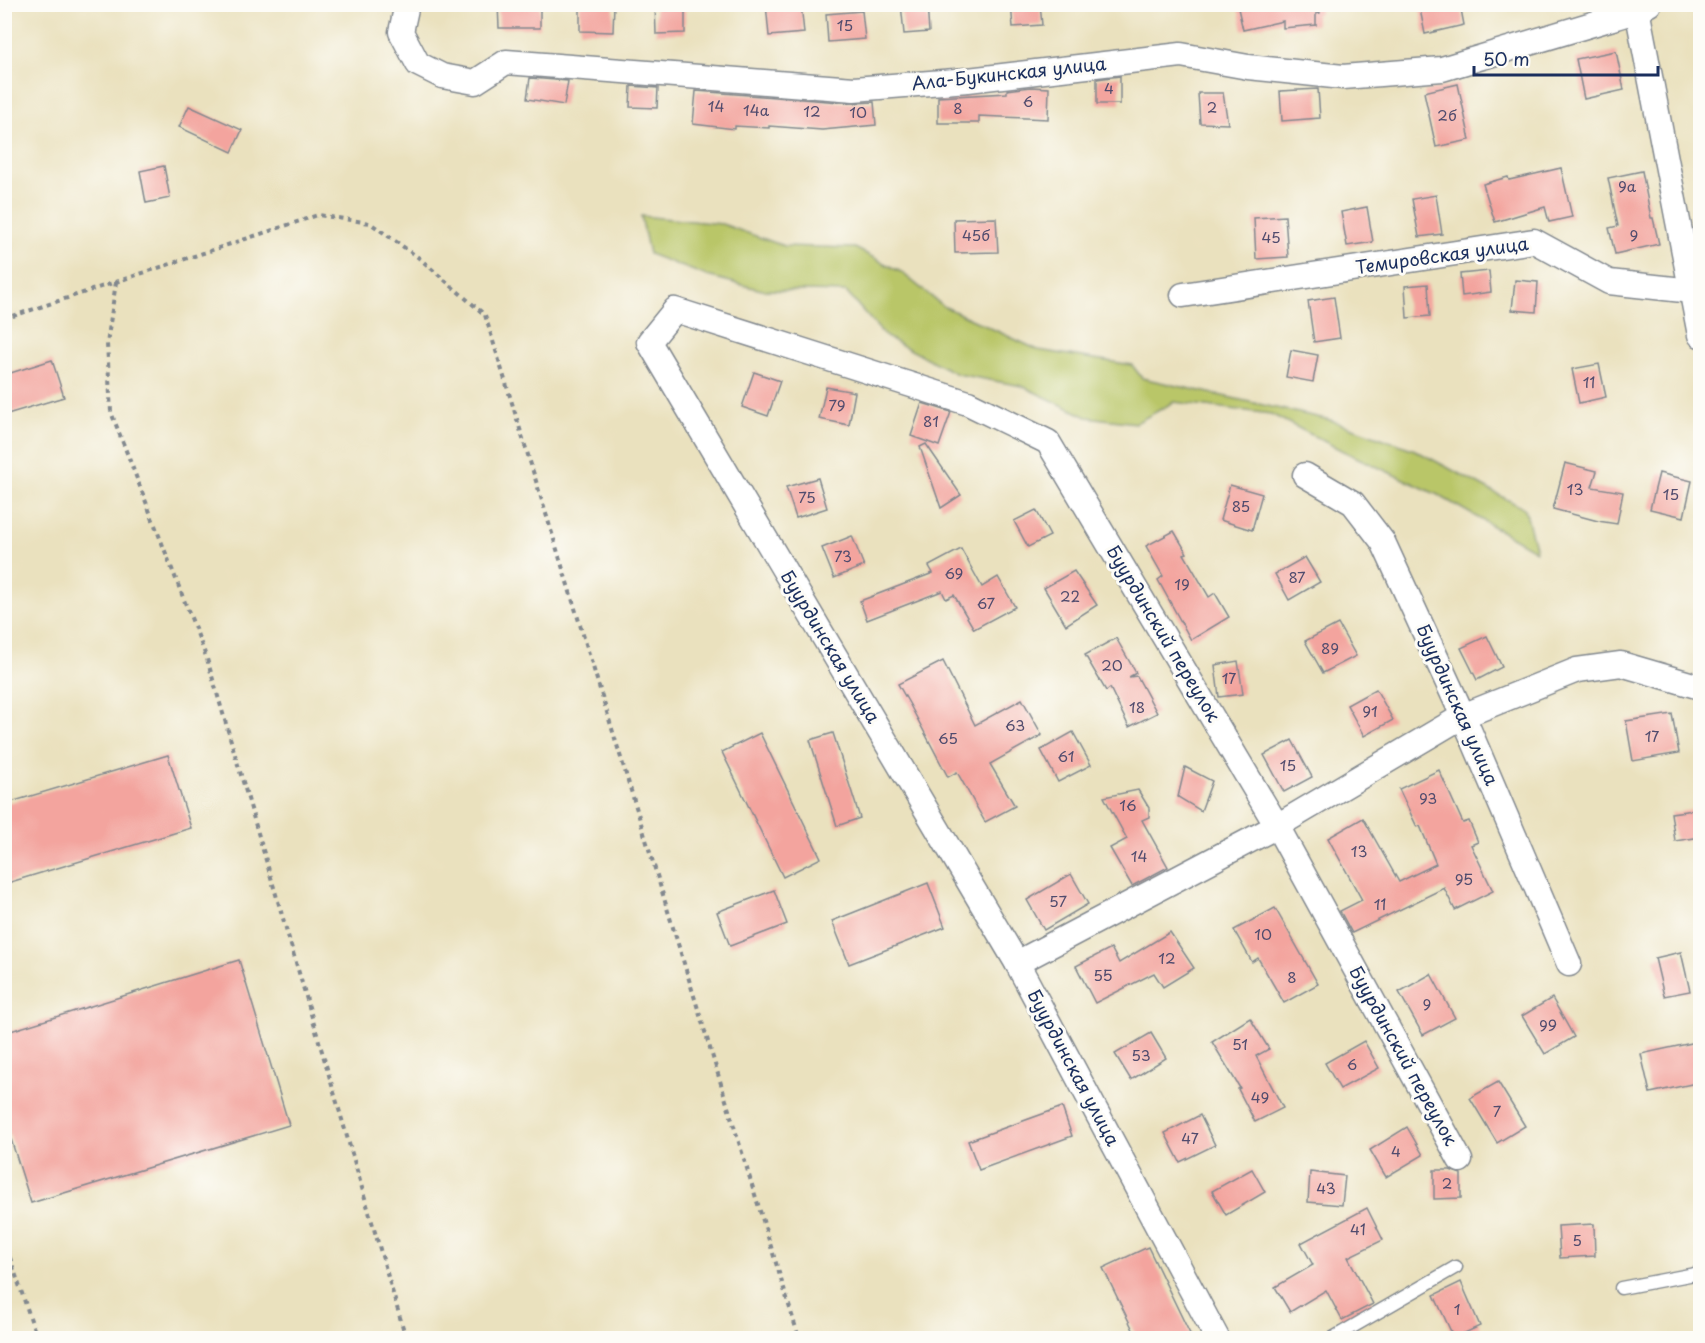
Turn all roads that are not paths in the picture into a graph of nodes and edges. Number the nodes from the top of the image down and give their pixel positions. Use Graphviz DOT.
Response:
graph roads {
  1 [pos="407,4"];
  2 [pos="1640,7"];
  3 [pos="1692,291"];
  4 [pos="1183,295"];
  5 [pos="1701,335"];
  6 [pos="1048,442"];
  7 [pos="1305,475"];
  8 [pos="1701,687"];
  9 [pos="1464,716"];
  10 [pos="1277,826"];
  11 [pos="1017,963"];
  12 [pos="1569,964"];
  13 [pos="1460,1160"];
  14 [pos="1456,1267"];
  15 [pos="1701,1273"];
  16 [pos="1621,1288"];
  17 [pos="1217,1338"];
  18 [pos="1333,1338"];
  1 -- 2 [label="street, Ала-Букинская улица"];
  2 -- 3 [label="street"];
  3 -- 4 [label="street, Темировская улица"];
  3 -- 5 [label="street"];
  6 -- 10 [label="street, Буурдинский переулок"];
  6 -- 11 [label="street, Буурдинская улица"];
  7 -- 9 [label="street, Буурдинская улица"];
  8 -- 9 [label="street"];
  9 -- 10 [label="street"];
  9 -- 12 [label="street, Буурдинская улица"];
  10 -- 11 [label="street"];
  10 -- 13 [label="street, Буурдинский переулок"];
  11 -- 17 [label="street, Буурдинская улица"];
  14 -- 18 [label="lane"];
  15 -- 16 [label="lane"];
}
